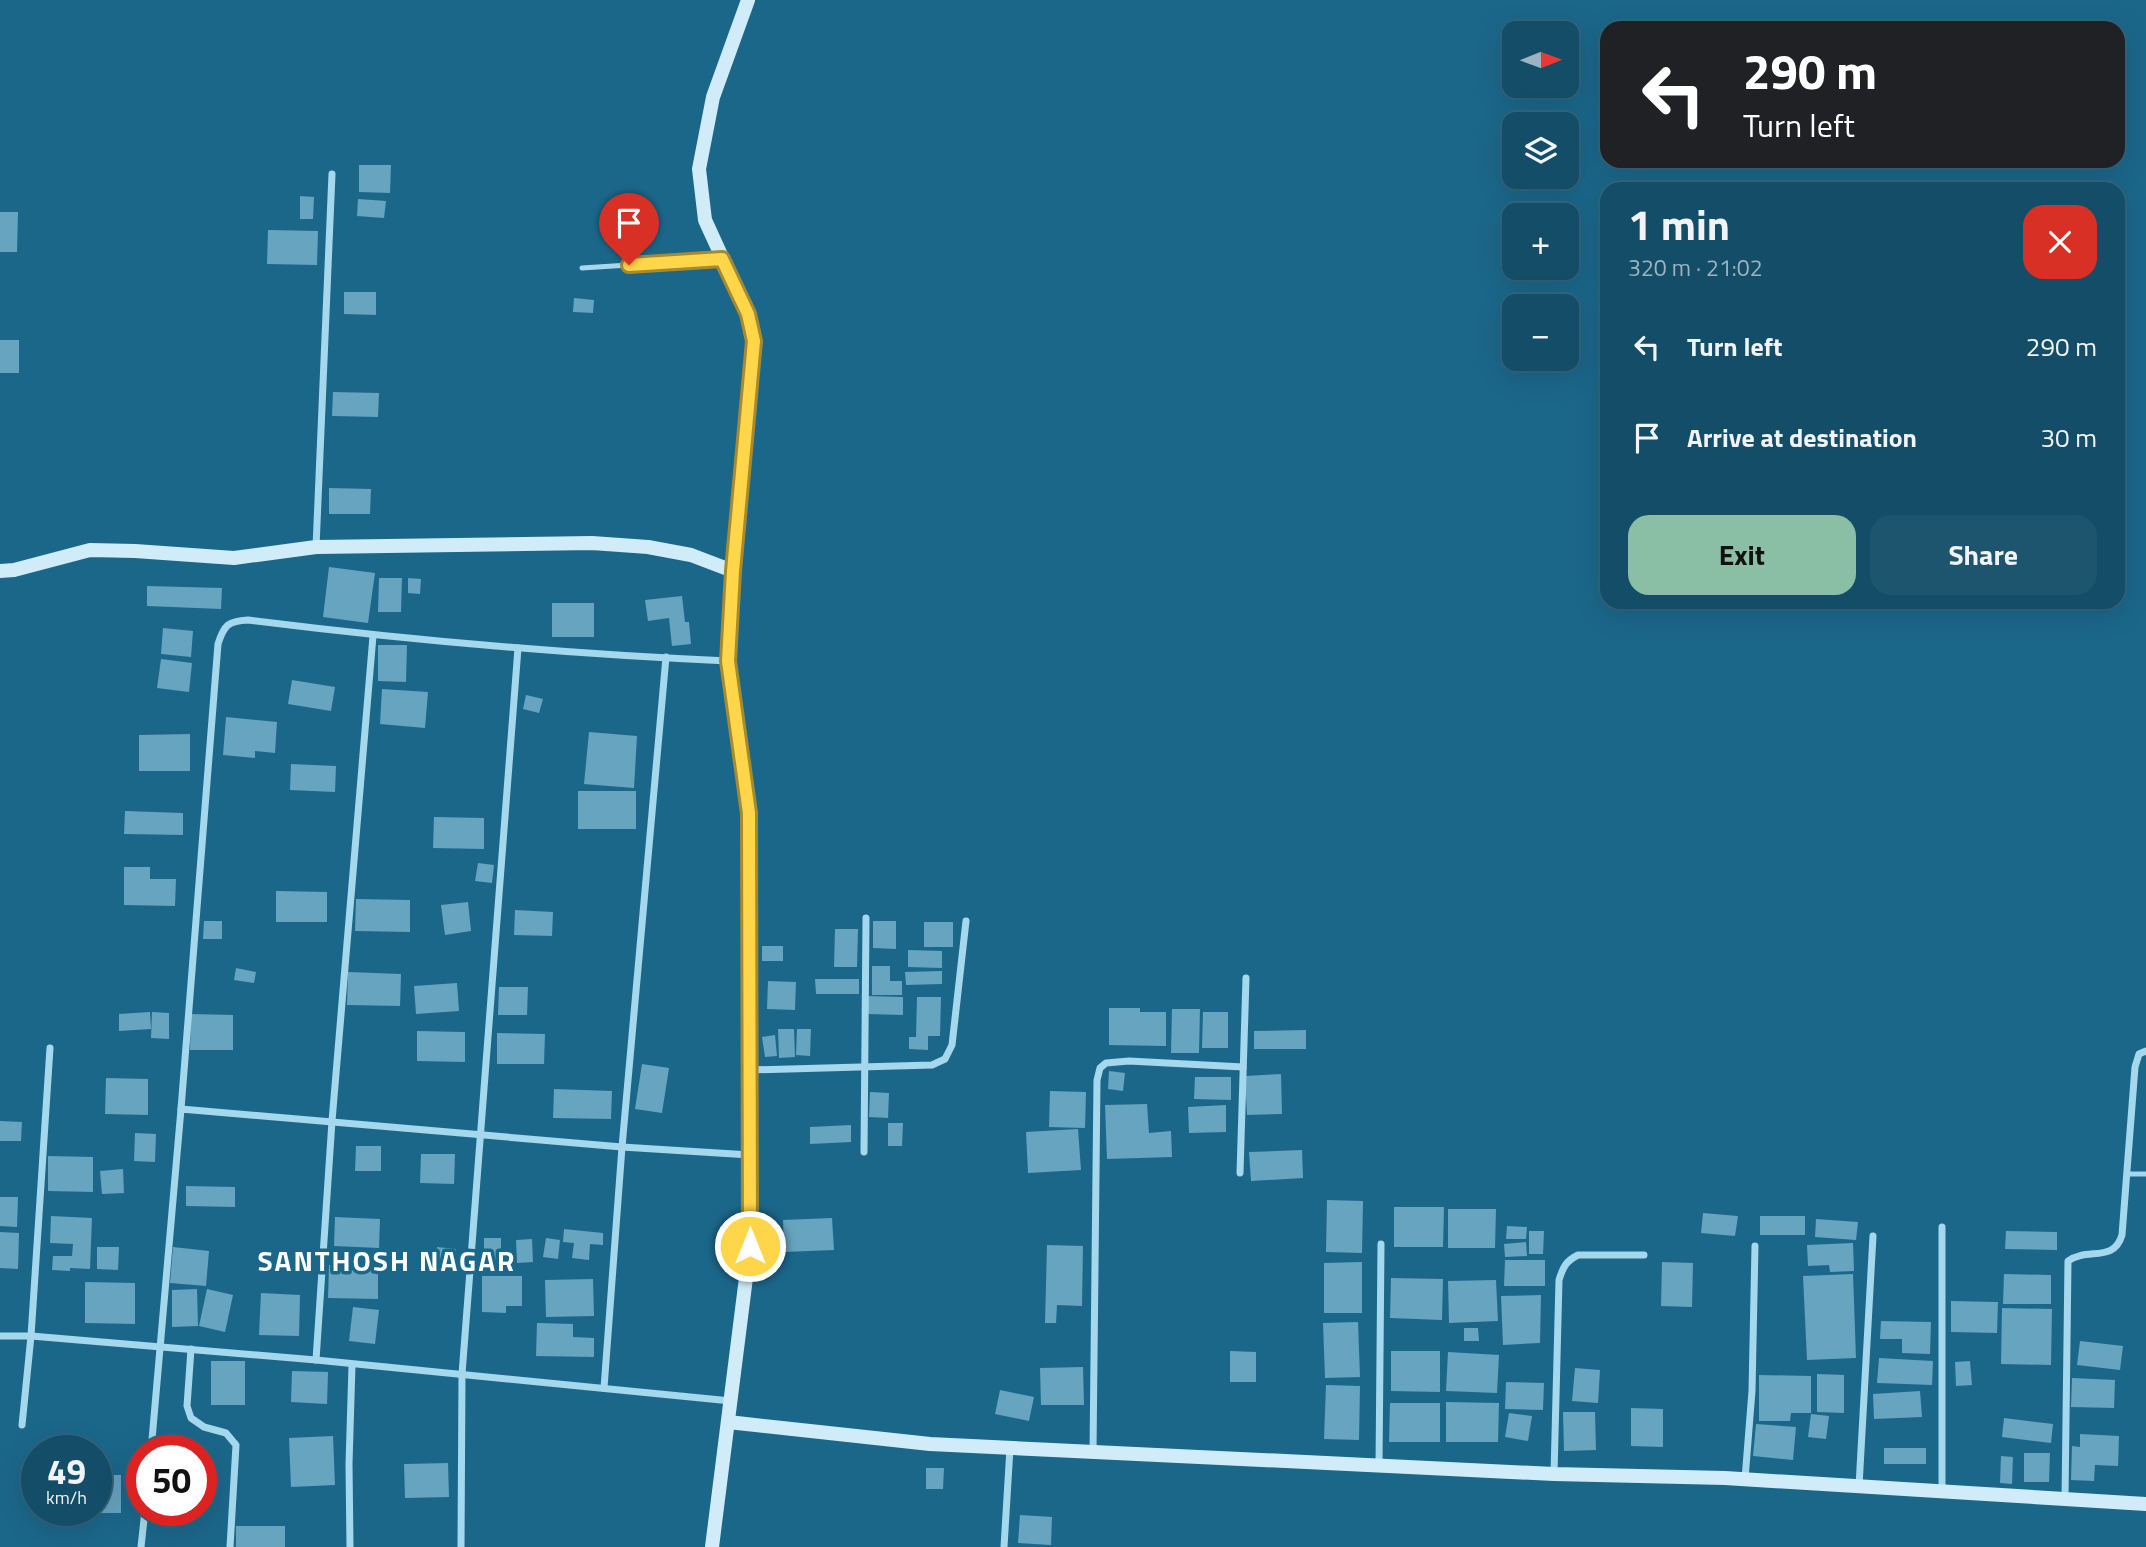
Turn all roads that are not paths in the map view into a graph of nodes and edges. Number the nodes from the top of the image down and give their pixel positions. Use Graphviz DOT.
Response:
graph roads {
  1 [pos="748,0"];
  2 [pos="332,174"];
  3 [pos="722,259"];
  4 [pos="583,268"];
  5 [pos="316,547"];
  6 [pos="0,571"];
  7 [pos="733,571"];
  8 [pos="373,636"];
  9 [pos="518,648"];
  10 [pos="666,657"];
  11 [pos="722,661"];
  12 [pos="866,918"];
  13 [pos="966,921"];
  14 [pos="1246,978"];
  15 [pos="50,1048"];
  16 [pos="2146,1051"];
  17 [pos="864,1067"];
  18 [pos="1243,1067"];
  19 [pos="750,1070"];
  20 [pos="181,1109"];
  21 [pos="332,1121"];
  22 [pos="482,1133"];
  23 [pos="622,1147"];
  24 [pos="864,1152"];
  25 [pos="750,1155"];
  26 [pos="1240,1173"];
  27 [pos="2127,1174"];
  28 [pos="2146,1174"];
  29 [pos="1942,1227"];
  30 [pos="1873,1236"];
  31 [pos="1381,1244"];
  32 [pos="1755,1246"];
  33 [pos="1644,1255"];
  34 [pos="0,1336"];
  35 [pos="31,1336"];
  36 [pos="161,1347"];
  37 [pos="191,1349"];
  38 [pos="316,1360"];
  39 [pos="352,1365"];
  40 [pos="462,1374"];
  41 [pos="604,1388"];
  42 [pos="731,1401"];
  43 [pos="728,1422"];
  44 [pos="22,1425"];
  45 [pos="153,1435"];
  46 [pos="1010,1448"];
  47 [pos="1093,1452"];
  48 [pos="1379,1466"];
  49 [pos="1554,1474"];
  50 [pos="1745,1479"];
  51 [pos="1858,1486"];
  52 [pos="1942,1492"];
  53 [pos="2065,1499"];
  54 [pos="2146,1504"];
  55 [pos="143,1526"];
  56 [pos="141,1547"];
  57 [pos="230,1547"];
  58 [pos="350,1547"];
  59 [pos="461,1547"];
  60 [pos="712,1547"];
  61 [pos="1004,1547"];
  1 -- 3 [label="main road"];
  2 -- 5 [label="street"];
  3 -- 4 [label="lane"];
  3 -- 7 [label="main road"];
  5 -- 6 [label="main road"];
  5 -- 7 [label="main road"];
  7 -- 11 [label="main road"];
  8 -- 9 [label="street"];
  8 -- 20 [label="street"];
  8 -- 21 [label="street"];
  9 -- 10 [label="street"];
  9 -- 22 [label="street"];
  10 -- 11 [label="street"];
  10 -- 23 [label="street"];
  11 -- 19 [label="main road"];
  12 -- 17 [label="street"];
  13 -- 17 [label="street"];
  14 -- 18 [label="street"];
  15 -- 35 [label="street"];
  16 -- 27 [label="street"];
  17 -- 19 [label="street"];
  17 -- 24 [label="street"];
  18 -- 26 [label="street"];
  18 -- 47 [label="street"];
  19 -- 25 [label="main road"];
  20 -- 21 [label="street"];
  20 -- 36 [label="street"];
  21 -- 22 [label="street"];
  21 -- 38 [label="street"];
  22 -- 23 [label="street"];
  22 -- 40 [label="street"];
  23 -- 25 [label="street"];
  23 -- 41 [label="street"];
  25 -- 42 [label="main road"];
  27 -- 28 [label="lane"];
  27 -- 53 [label="street"];
  29 -- 52 [label="street"];
  30 -- 51 [label="street"];
  31 -- 48 [label="street"];
  32 -- 50 [label="street"];
  33 -- 49 [label="street"];
  34 -- 35 [label="street"];
  35 -- 36 [label="street"];
  35 -- 44 [label="street"];
  36 -- 37 [label="street"];
  36 -- 45 [label="street"];
  37 -- 38 [label="street"];
  37 -- 57 [label="street"];
  38 -- 39 [label="street"];
  39 -- 40 [label="street"];
  39 -- 58 [label="street"];
  40 -- 41 [label="street"];
  40 -- 59 [label="street"];
  41 -- 42 [label="street"];
  42 -- 43 [label="main road"];
  43 -- 46 [label="main road"];
  43 -- 60 [label="main road"];
  46 -- 47 [label="main road"];
  46 -- 61 [label="street"];
  47 -- 48 [label="main road"];
  48 -- 49 [label="main road"];
  49 -- 50 [label="main road"];
  50 -- 51 [label="main road"];
  51 -- 52 [label="main road"];
  52 -- 53 [label="main road"];
  53 -- 54 [label="main road"];
  55 -- 56 [label="street"];
}
